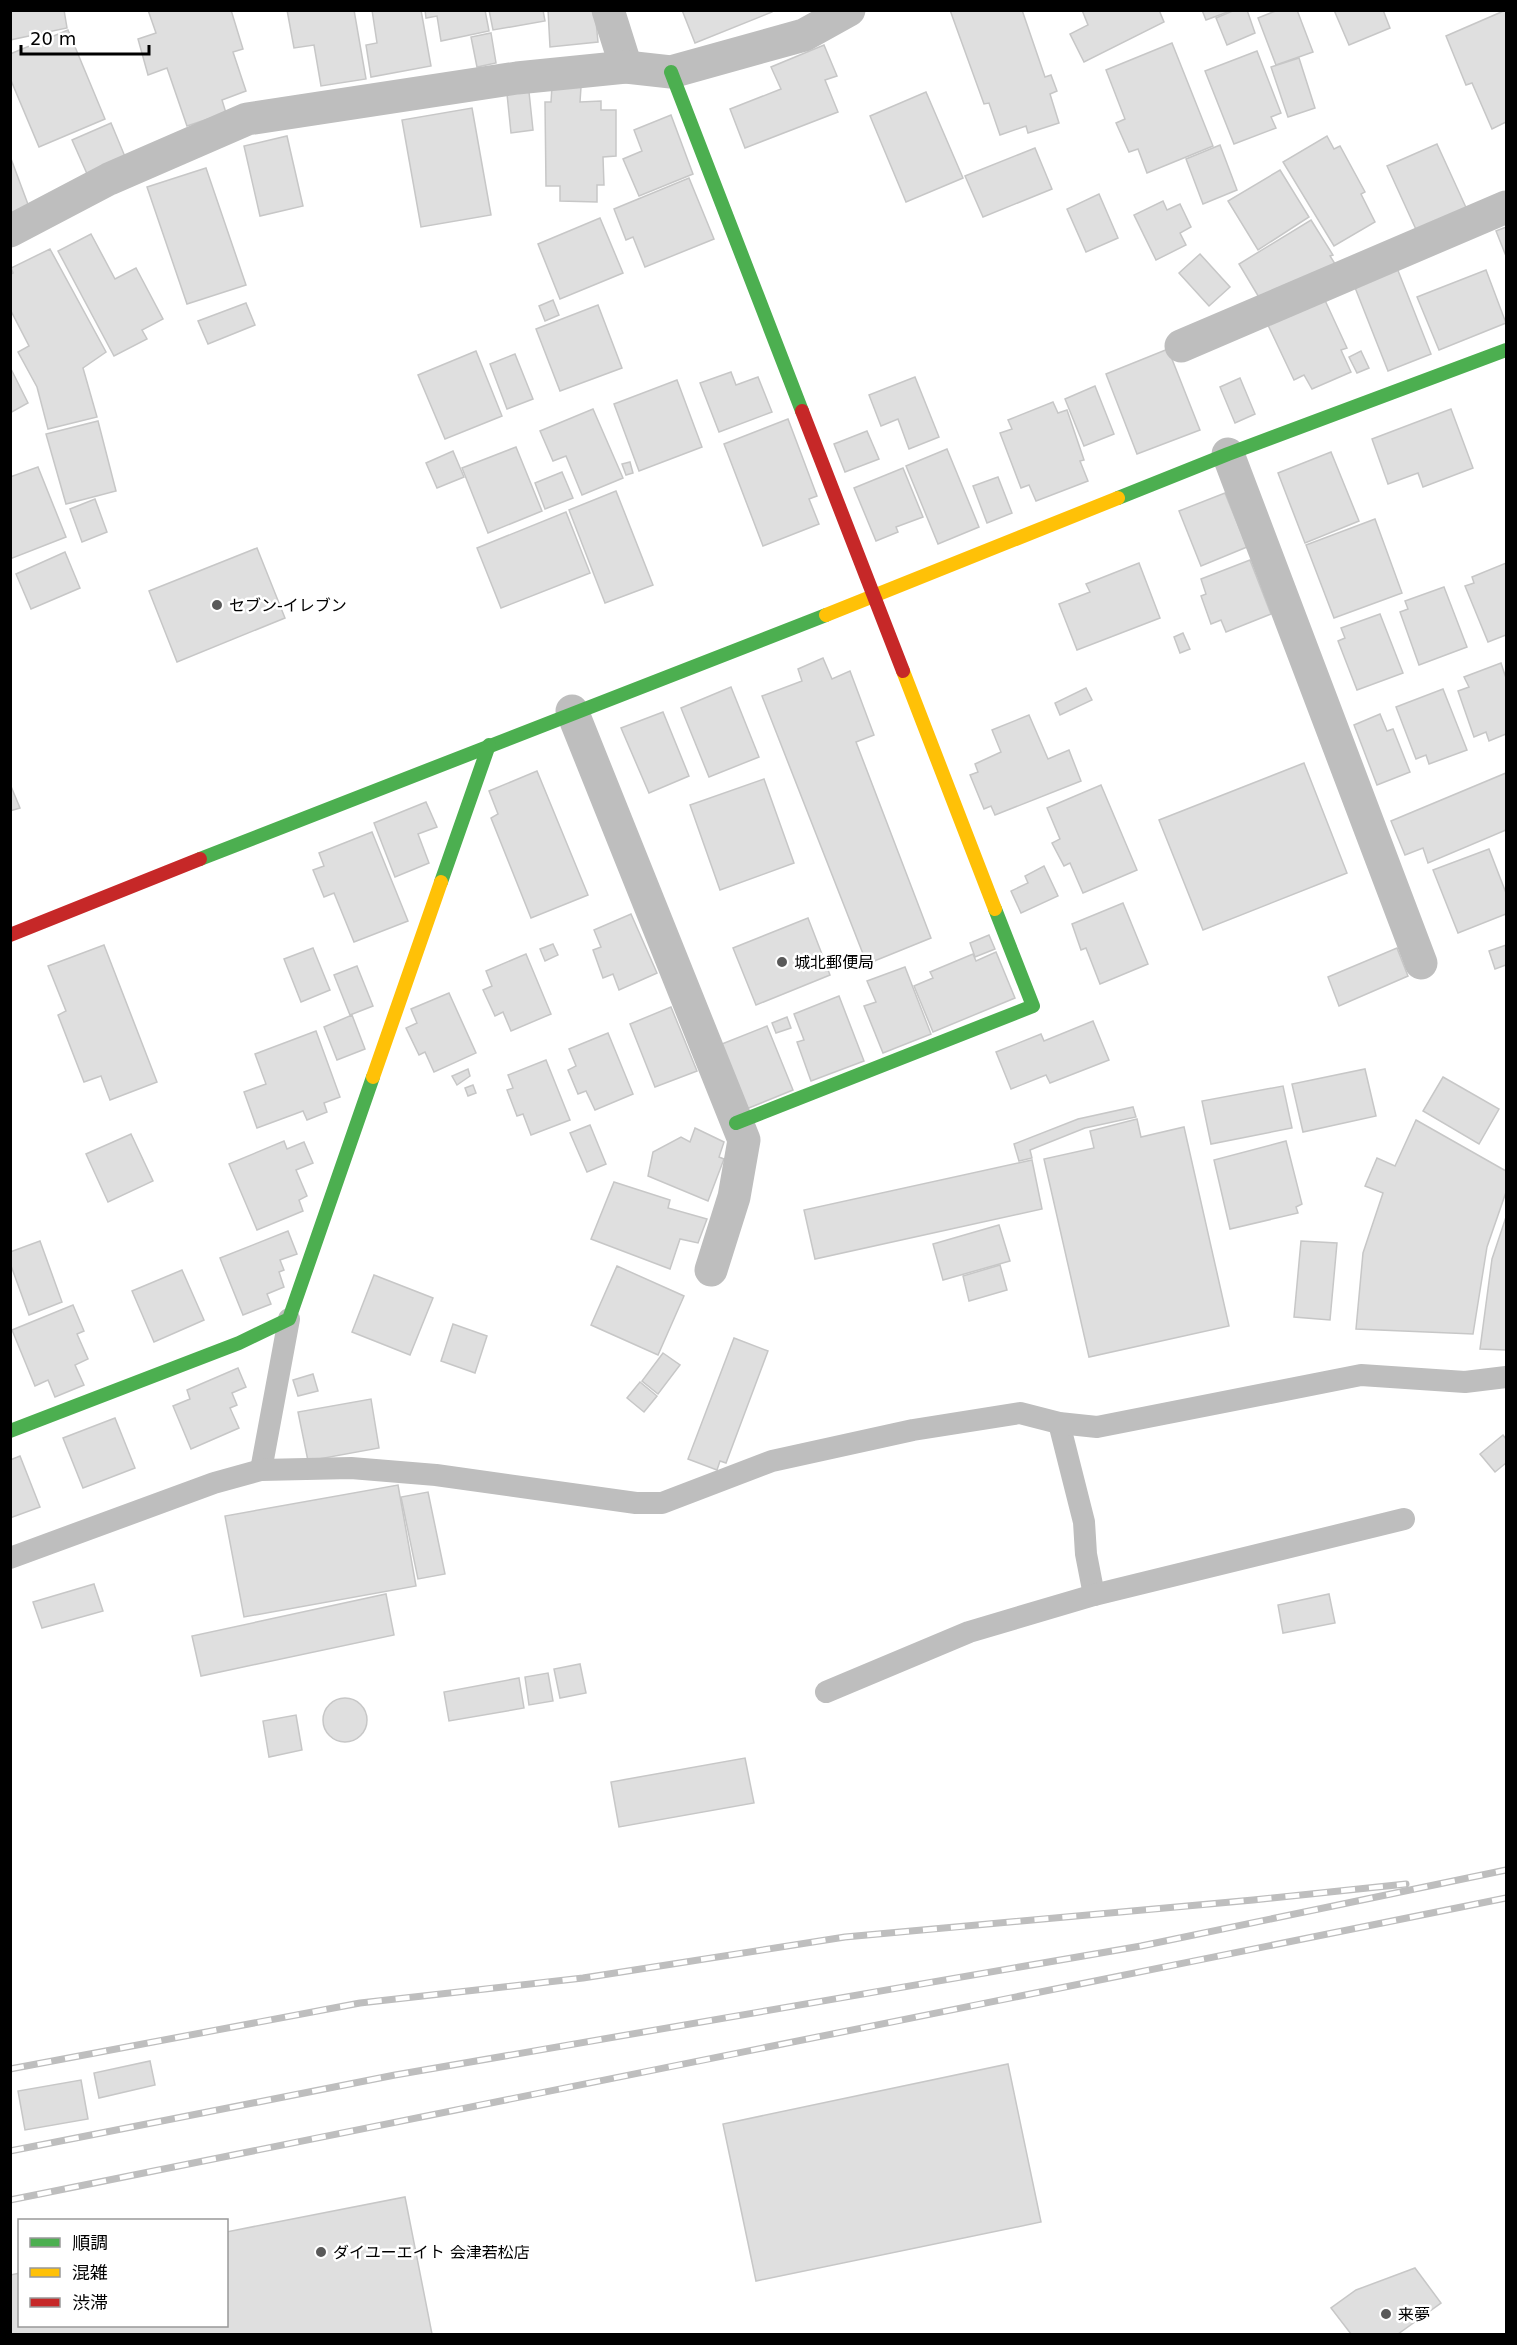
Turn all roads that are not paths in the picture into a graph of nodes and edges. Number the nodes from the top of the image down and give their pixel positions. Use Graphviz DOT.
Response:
graph roads {
  1 [pos="608,10"];
  2 [pos="849,10"];
  3 [pos="626,67"];
  4 [pos="671,72"];
  5 [pos="1506,207"];
  6 [pos="10,231"];
  7 [pos="1181,345"];
  8 [pos="1506,350"];
  9 [pos="1228,454"];
  10 [pos="874,596"];
  11 [pos="573,711"];
  12 [pos="489,745"];
  13 [pos="10,935"];
  14 [pos="1421,963"];
  15 [pos="736,1123"];
  16 [pos="711,1269"];
  17 [pos="289,1319"];
  18 [pos="1506,1377"];
  19 [pos="1059,1423"];
  20 [pos="10,1431"];
  21 [pos="261,1470"];
  22 [pos="1404,1519"];
  23 [pos="10,1558"];
  24 [pos="1094,1595"];
  25 [pos="826,1692"];
  1 -- 3 [label="street"];
  2 -- 4 [label="street"];
  3 -- 4 [label="street"];
  3 -- 6 [label="street"];
  4 -- 10 [label="street"];
  5 -- 7 [label="street"];
  8 -- 9 [label="street"];
  9 -- 10 [label="street"];
  9 -- 14 [label="street"];
  10 -- 11 [label="street"];
  10 -- 15 [label="street"];
  11 -- 12 [label="street"];
  11 -- 15 [label="street"];
  12 -- 13 [label="street"];
  12 -- 17 [label="street"];
  15 -- 16 [label="street"];
  17 -- 20 [label="street"];
  17 -- 21 [label="lane"];
  18 -- 19 [label="lane"];
  19 -- 21 [label="lane"];
  19 -- 24 [label="lane"];
  21 -- 23 [label="lane"];
  22 -- 24 [label="lane"];
  24 -- 25 [label="lane"];
}
